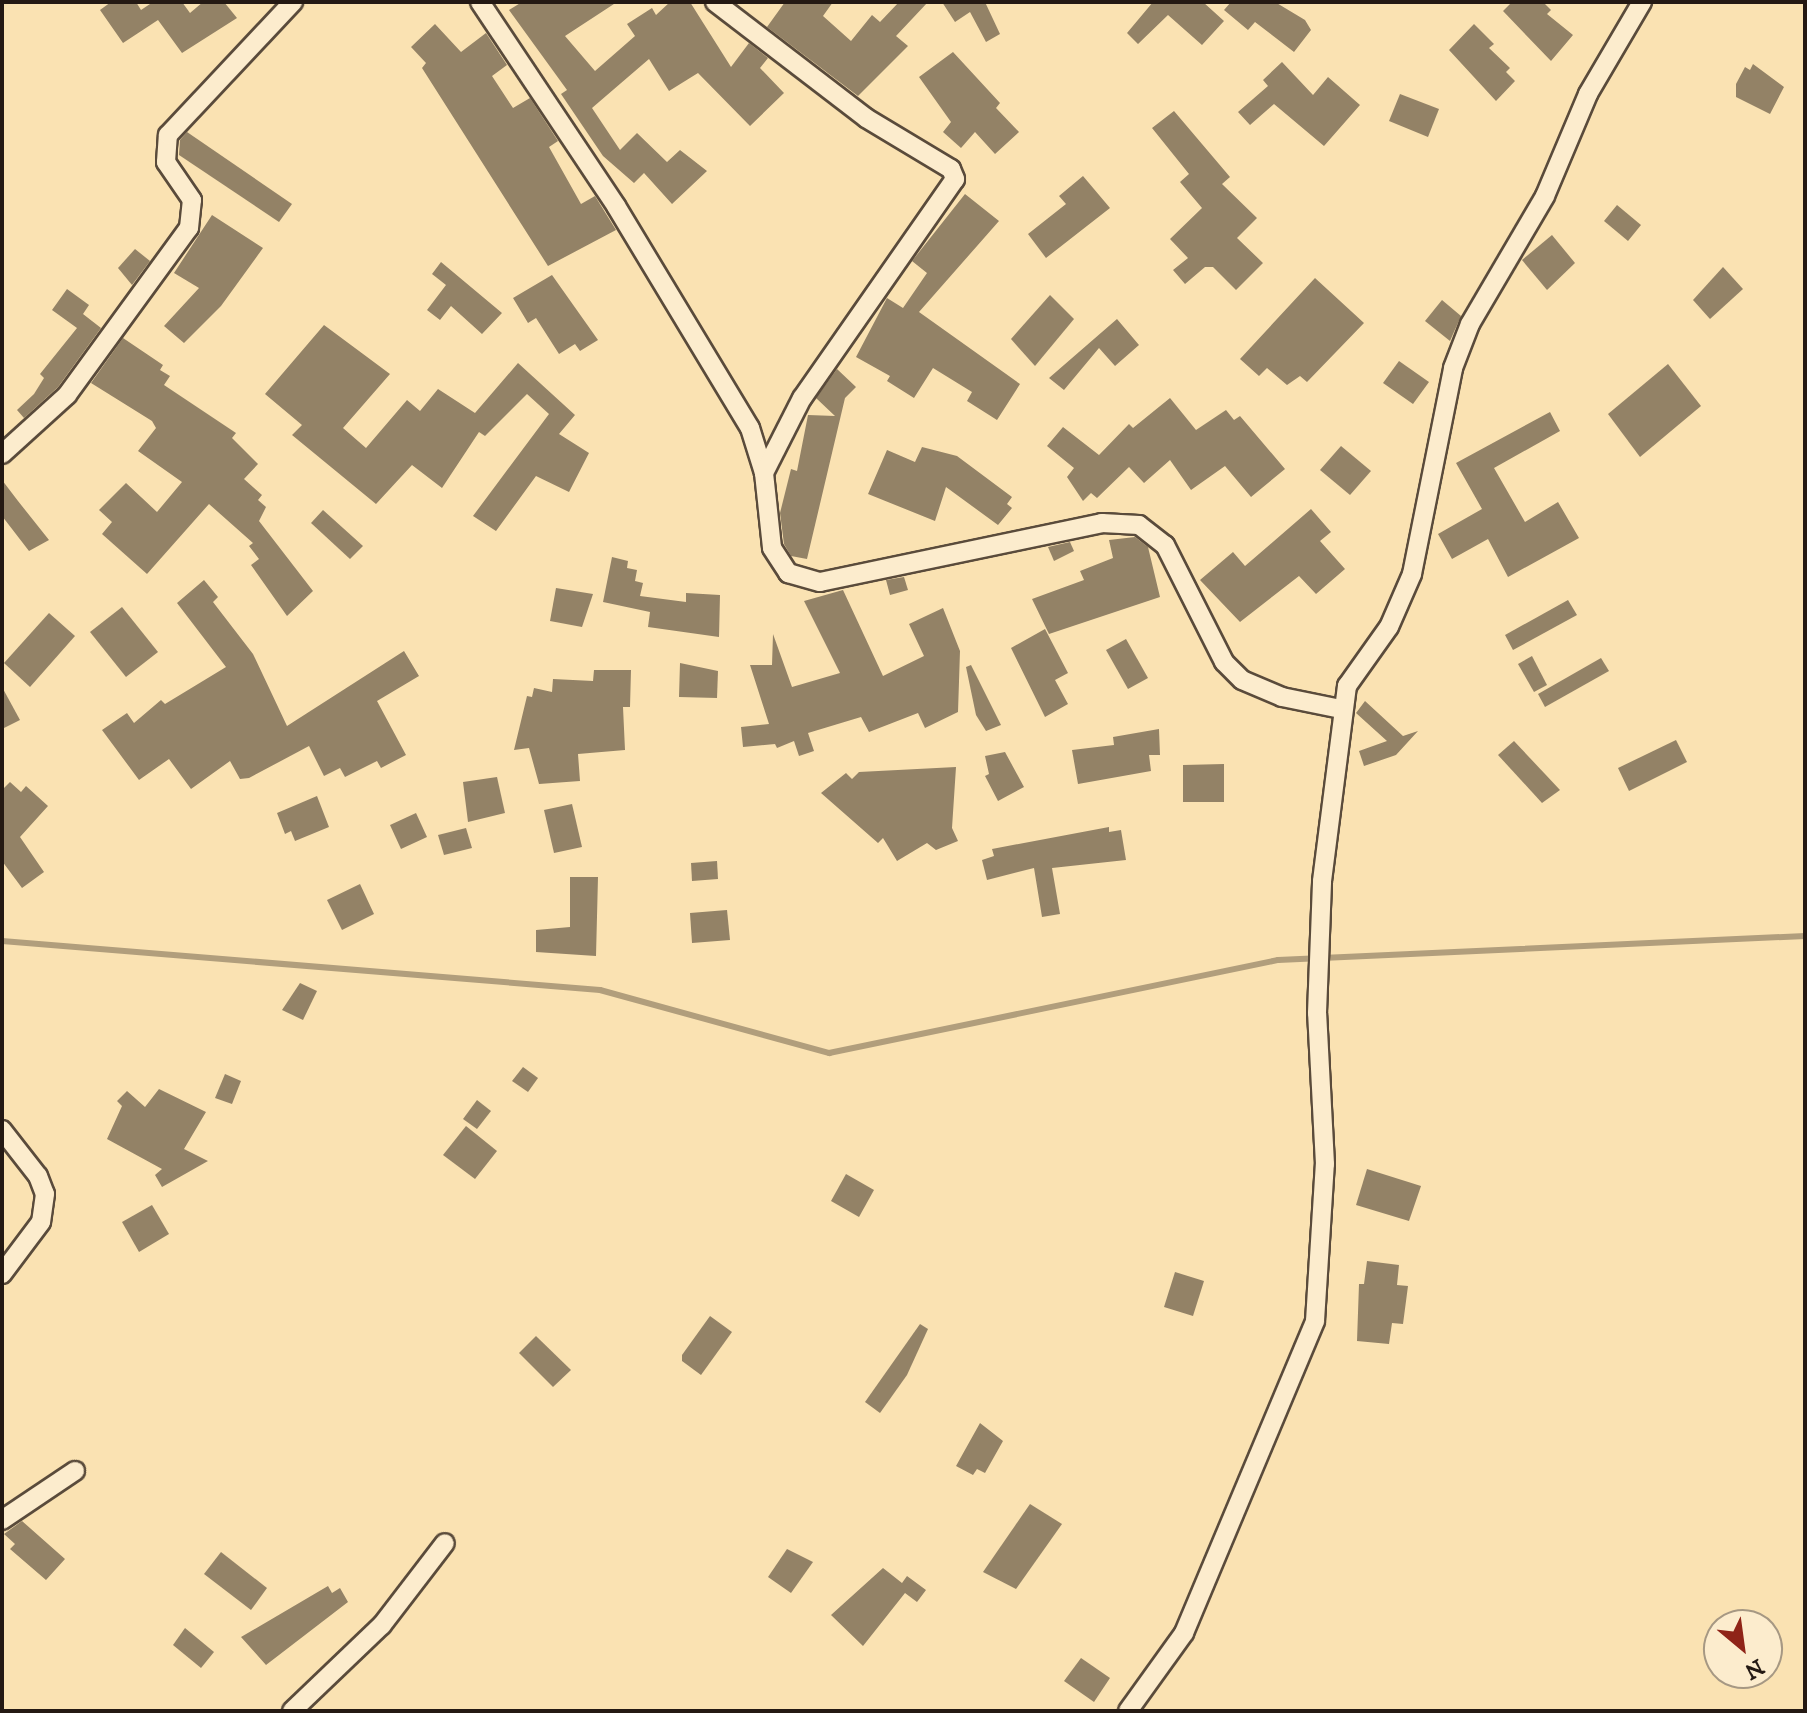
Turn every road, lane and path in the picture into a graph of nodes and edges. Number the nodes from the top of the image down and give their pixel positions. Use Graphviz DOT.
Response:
graph roads {
  1 [pos="293,2"];
  2 [pos="480,2"];
  3 [pos="715,2"];
  4 [pos="1642,2"];
  5 [pos="2,454"];
  6 [pos="764,473"];
  7 [pos="1341,709"];
  8 [pos="2,1130"];
  9 [pos="2,1274"];
  10 [pos="75,1471"];
  11 [pos="2,1520"];
  12 [pos="445,1543"];
  13 [pos="292,1711"];
  14 [pos="1128,1711"];
  1 -- 5 [label="street"];
  2 -- 6 [label="street"];
  3 -- 6 [label="street"];
  4 -- 7 [label="street"];
  6 -- 7 [label="street"];
  7 -- 14 [label="street"];
  8 -- 9 [label="street"];
  10 -- 11 [label="street"];
  12 -- 13 [label="street"];
}
